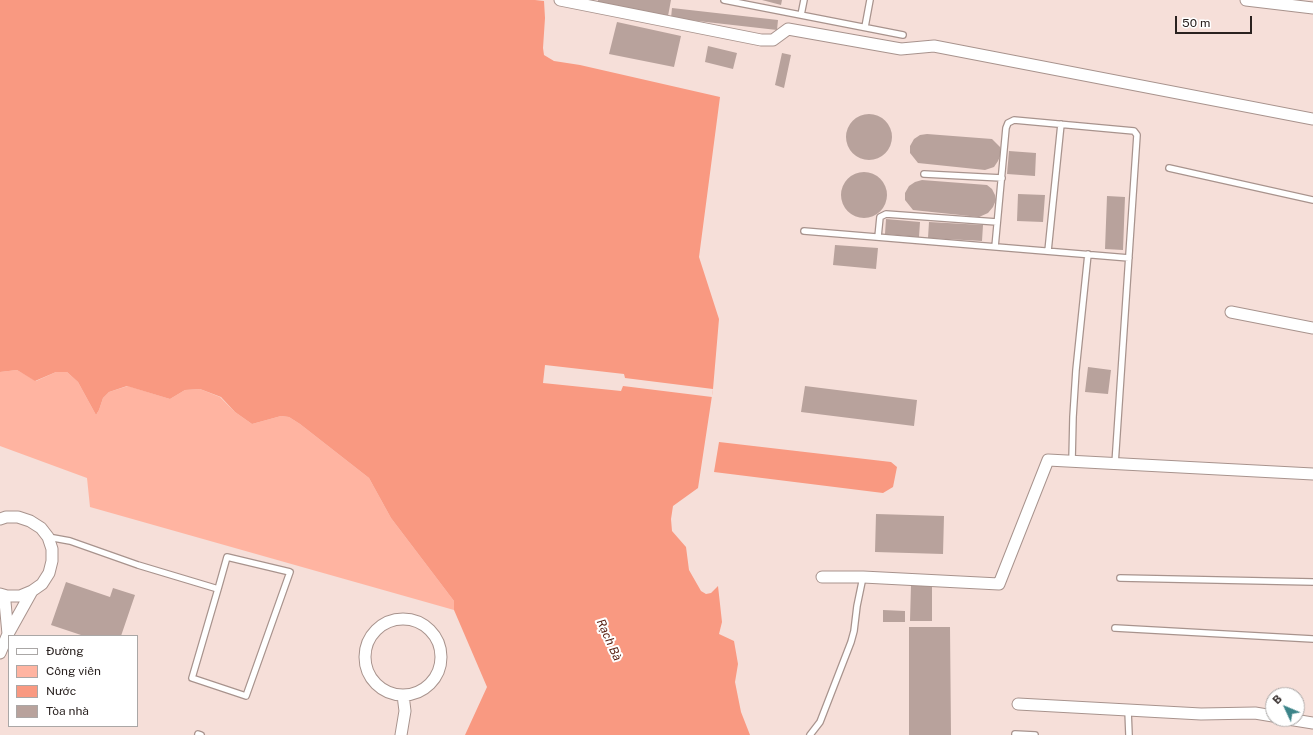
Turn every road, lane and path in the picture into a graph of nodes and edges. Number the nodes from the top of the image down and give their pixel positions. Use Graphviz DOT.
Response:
graph roads {
  1 [pos="560,0"];
  2 [pos="724,0"];
  3 [pos="804,0"];
  4 [pos="870,0"];
  5 [pos="1246,0"];
  6 [pos="749,2"];
  7 [pos="1313,8"];
  8 [pos="801,15"];
  9 [pos="865,27"];
  10 [pos="903,35"];
  11 [pos="1313,119"];
  12 [pos="1061,124"];
  13 [pos="1169,168"];
  14 [pos="924,174"];
  15 [pos="1002,178"];
  16 [pos="1313,200"];
  17 [pos="997,222"];
  18 [pos="804,231"];
  19 [pos="878,237"];
  20 [pos="995,247"];
  21 [pos="1048,251"];
  22 [pos="1088,254"];
  23 [pos="1129,258"];
  24 [pos="1231,312"];
  25 [pos="1313,328"];
  26 [pos="1072,461"];
  27 [pos="1115,464"];
  28 [pos="1313,474"];
  29 [pos="0,519"];
  30 [pos="48,537"];
  31 [pos="822,576"];
  32 [pos="863,577"];
  33 [pos="1120,578"];
  34 [pos="1313,582"];
  35 [pos="218,589"];
  36 [pos="32,591"];
  37 [pos="0,594"];
  38 [pos="0,597"];
  39 [pos="1115,628"];
  40 [pos="8,634"];
  41 [pos="1313,639"];
  42 [pos="0,652"];
  43 [pos="403,695"];
  44 [pos="1018,704"];
  45 [pos="1128,710"];
  46 [pos="1265,715"];
  47 [pos="1015,734"];
  48 [pos="401,735"];
  49 [pos="810,735"];
  50 [pos="1035,735"];
  51 [pos="1129,735"];
  1 -- 11 [label="street"];
  2 -- 6 [label="lane"];
  3 -- 8 [label="lane"];
  4 -- 9 [label="lane"];
  5 -- 7 [label="street"];
  6 -- 8 [label="lane"];
  8 -- 9 [label="lane"];
  9 -- 10 [label="lane"];
  12 -- 15 [label="lane"];
  12 -- 21 [label="lane"];
  12 -- 23 [label="lane"];
  13 -- 16 [label="lane"];
  14 -- 15 [label="lane"];
  15 -- 17 [label="lane"];
  17 -- 19 [label="lane"];
  17 -- 20 [label="lane"];
  18 -- 19 [label="lane"];
  19 -- 20 [label="lane"];
  20 -- 21 [label="lane"];
  21 -- 22 [label="lane"];
  22 -- 23 [label="lane"];
  22 -- 26 [label="lane"];
  23 -- 27 [label="lane"];
  24 -- 25 [label="street"];
  26 -- 27 [label="street"];
  26 -- 32 [label="street"];
  27 -- 28 [label="street"];
  29 -- 30 [label="street"];
  30 -- 35 [label="lane"];
  30 -- 36 [label="street"];
  31 -- 32 [label="street"];
  32 -- 49 [label="lane"];
  33 -- 34 [label="lane"];
  35 -- 35 [label="lane"];
  36 -- 37 [label="street"];
  36 -- 40 [label="street"];
  38 -- 40 [label="street"];
  39 -- 41 [label="lane"];
  40 -- 42 [label="street"];
  43 -- 43 [label="street"];
  43 -- 48 [label="street"];
  44 -- 45 [label="street"];
  45 -- 46 [label="street"];
  45 -- 51 [label="lane"];
  47 -- 50 [label="lane"];
}
